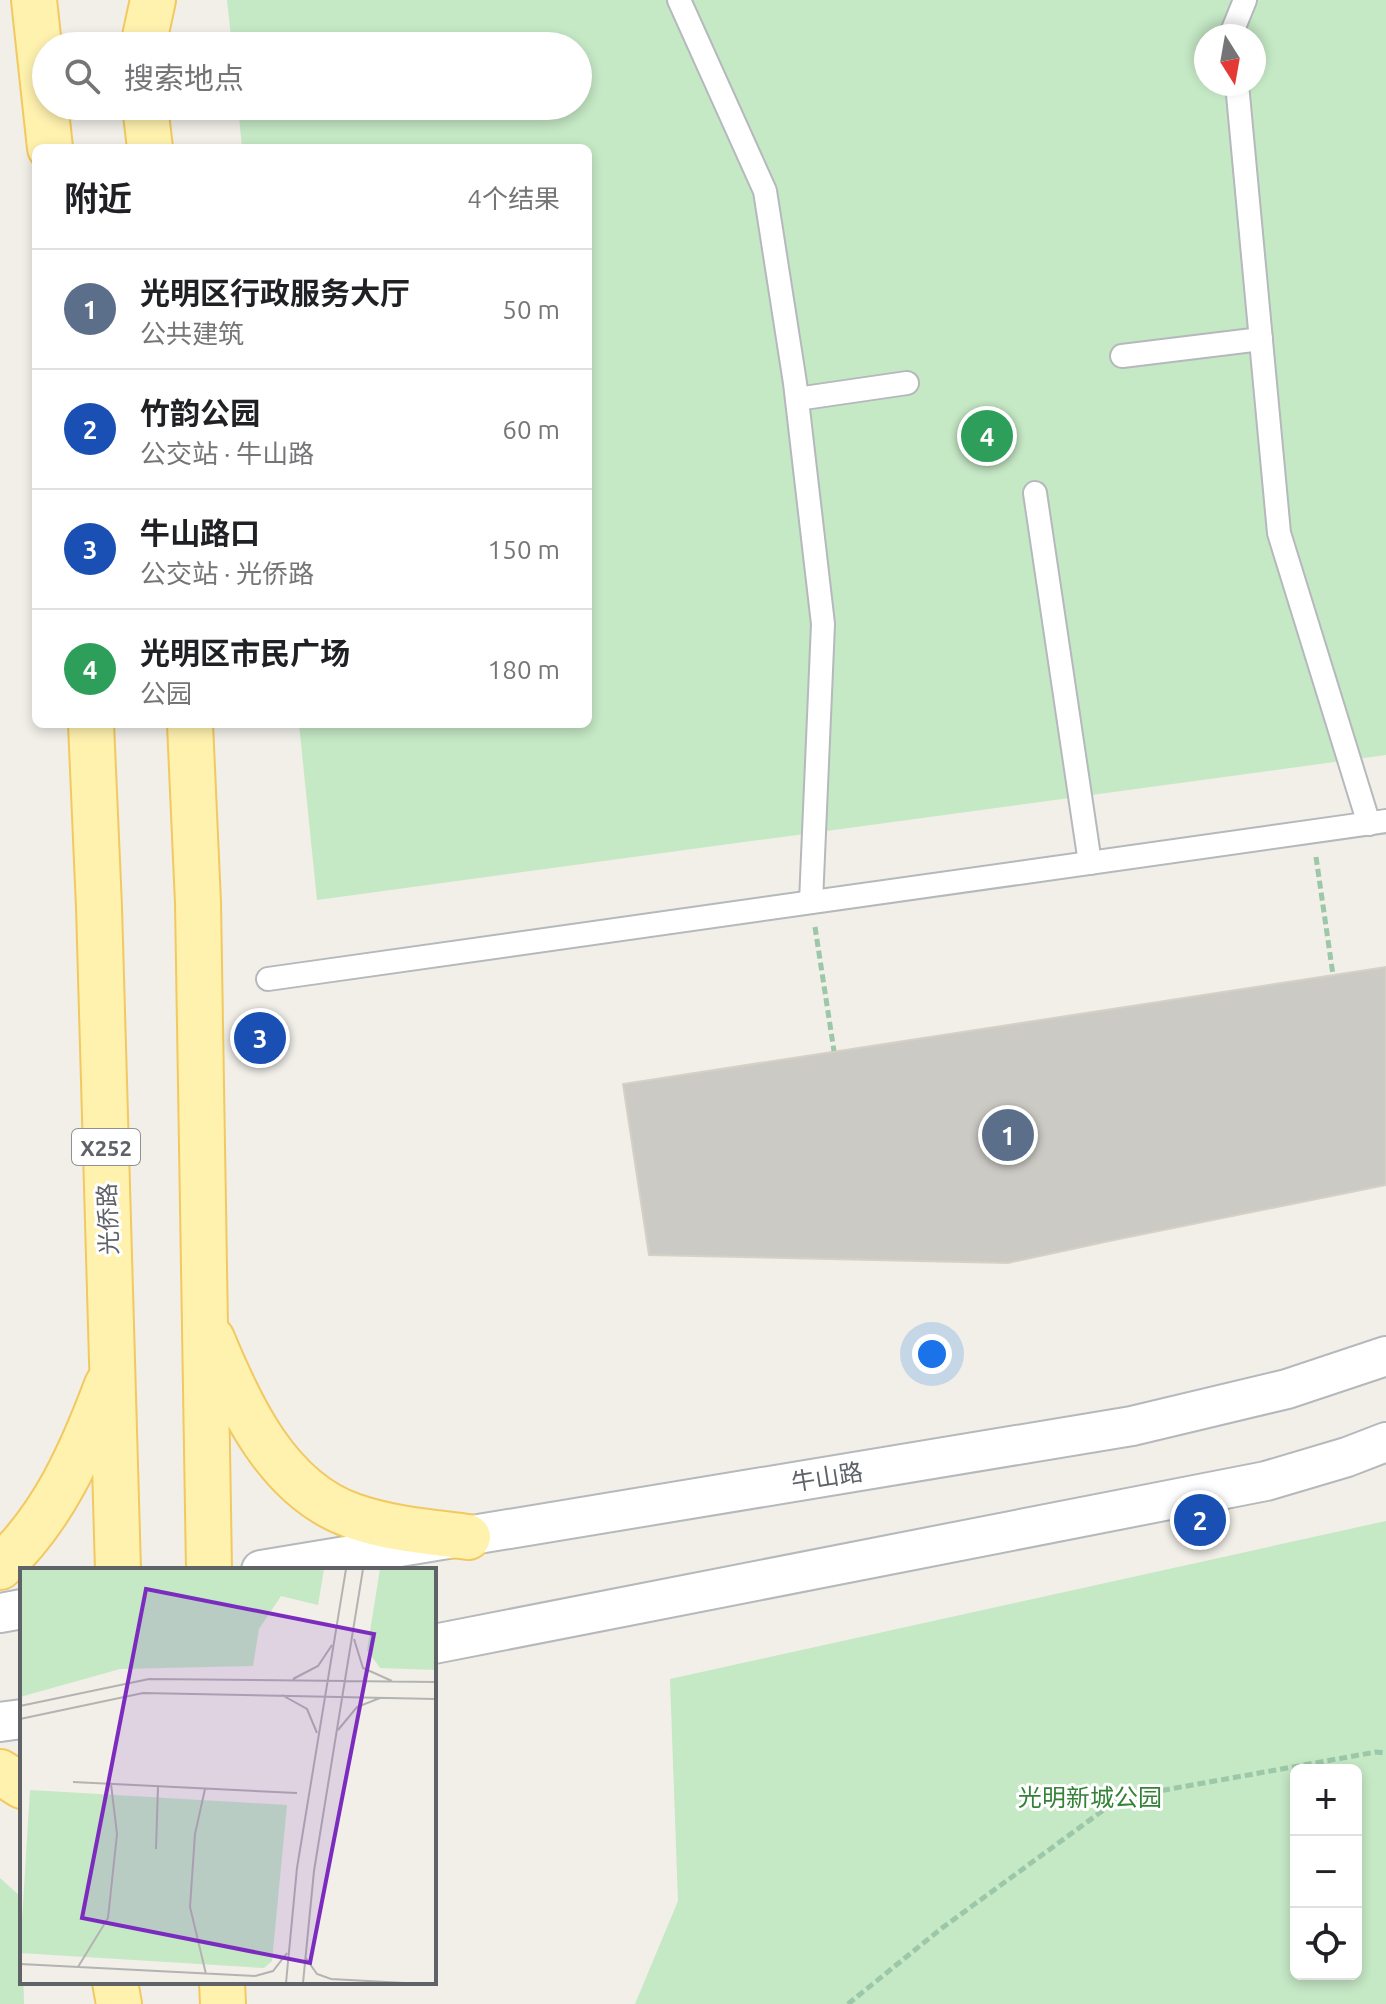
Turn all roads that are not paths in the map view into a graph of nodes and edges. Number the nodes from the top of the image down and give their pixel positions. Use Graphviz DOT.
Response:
graph roads {
  1 [pos="34,0"];
  2 [pos="132,0"];
  3 [pos="153,0"];
  4 [pos="679,0"];
  5 [pos="1245,0"];
  6 [pos="1235,24"];
  7 [pos="37,32"];
  8 [pos="138,32"];
  9 [pos="144,32"];
  10 [pos="1238,96"];
  11 [pos="47,120"];
  12 [pos="147,120"];
  13 [pos="50,144"];
  14 [pos="150,144"];
  15 [pos="1261,339"];
  16 [pos="1122,356"];
  17 [pos="907,383"];
  18 [pos="797,399"];
  19 [pos="1035,493"];
  20 [pos="91,728"];
  21 [pos="190,728"];
  22 [pos="1378,822"];
  23 [pos="1090,863"];
  24 [pos="811,902"];
  25 [pos="268,979"];
  26 [pos="205,1324"];
  27 [pos="1386,1356"];
  28 [pos="112,1372"];
  29 [pos="1386,1442"];
  30 [pos="468,1537"];
  31 [pos="0,1567"];
  32 [pos="118,1568"];
  33 [pos="209,1568"];
  34 [pos="274,1568"];
  35 [pos="20,1609"];
  36 [pos="0,1613"];
  37 [pos="436,1644"];
  38 [pos="20,1719"];
  39 [pos="0,1722"];
  40 [pos="0,1772"];
  41 [pos="20,1785"];
  42 [pos="115,1984"];
  43 [pos="128,1984"];
  44 [pos="222,1984"];
  45 [pos="119,2004"];
  46 [pos="129,2004"];
  47 [pos="223,2004"];
  1 -- 7 [label="main road"];
  2 -- 8 [label="main road"];
  3 -- 9 [label="main road"];
  4 -- 18 [label="street"];
  5 -- 6 [label="street"];
  10 -- 15 [label="street"];
  11 -- 13 [label="main road"];
  12 -- 14 [label="main road"];
  15 -- 16 [label="street"];
  15 -- 22 [label="street"];
  17 -- 18 [label="street"];
  18 -- 24 [label="street"];
  19 -- 23 [label="street"];
  20 -- 28 [label="main road, 光侨路 / X252"];
  21 -- 26 [label="main road"];
  22 -- 23 [label="street"];
  23 -- 24 [label="street"];
  24 -- 25 [label="street"];
  26 -- 30 [label="main road"];
  26 -- 33 [label="main road"];
  27 -- 30 [label="street, 牛山路"];
  28 -- 31 [label="main road"];
  28 -- 32 [label="main road, 光侨路 / X252"];
  29 -- 37 [label="street"];
  30 -- 34 [label="street, 牛山路"];
  35 -- 36 [label="street"];
  38 -- 39 [label="street"];
  40 -- 41 [label="main road"];
  42 -- 45 [label="main road"];
  43 -- 46 [label="main road"];
  44 -- 47 [label="main road"];
}
